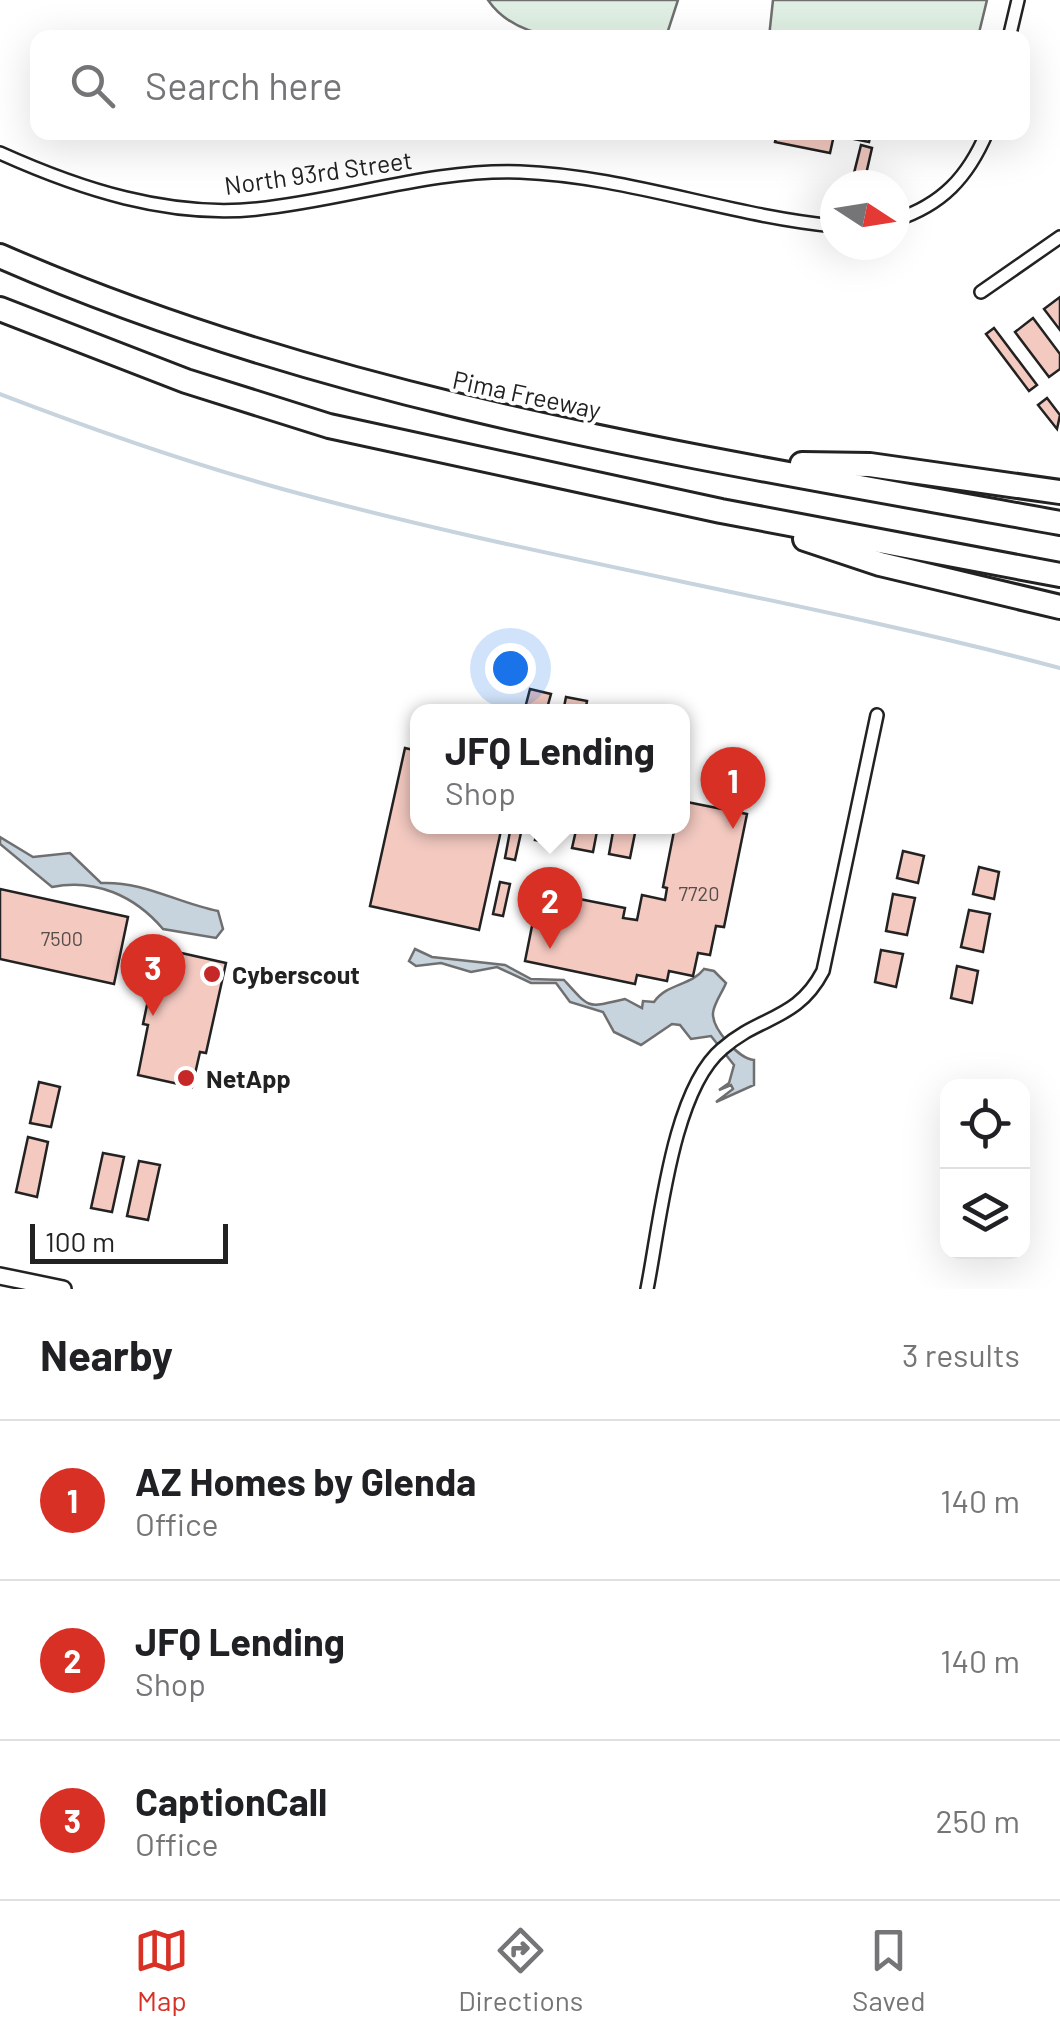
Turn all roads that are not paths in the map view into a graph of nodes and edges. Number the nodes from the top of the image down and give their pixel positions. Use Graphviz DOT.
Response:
graph roads {
  1 [pos="1018,0"];
  2 [pos="1012,30"];
  3 [pos="981,140"];
  4 [pos="0,153"];
  5 [pos="910,215"];
  6 [pos="820,223"];
  7 [pos="1060,237"];
  8 [pos="0,256"];
  9 [pos="981,292"];
  10 [pos="0,309"];
  11 [pos="724,461"];
  12 [pos="1060,492"];
  13 [pos="721,510"];
  14 [pos="1060,523"];
  15 [pos="1060,575"];
  16 [pos="1060,607"];
  17 [pos="877,715"];
  18 [pos="0,1276"];
  19 [pos="63,1289"];
  20 [pos="647,1289"];
  1 -- 2 [label="street"];
  3 -- 5 [label="street"];
  4 -- 6 [label="street, North 93rd Street"];
  7 -- 9 [label="street"];
  8 -- 11 [label="highway, Pima Freeway"];
  10 -- 13 [label="highway"];
  11 -- 12 [label="highway"];
  11 -- 14 [label="highway, Pima Freeway"];
  13 -- 15 [label="highway"];
  13 -- 16 [label="highway"];
  17 -- 20 [label="street"];
  18 -- 19 [label="street"];
}
